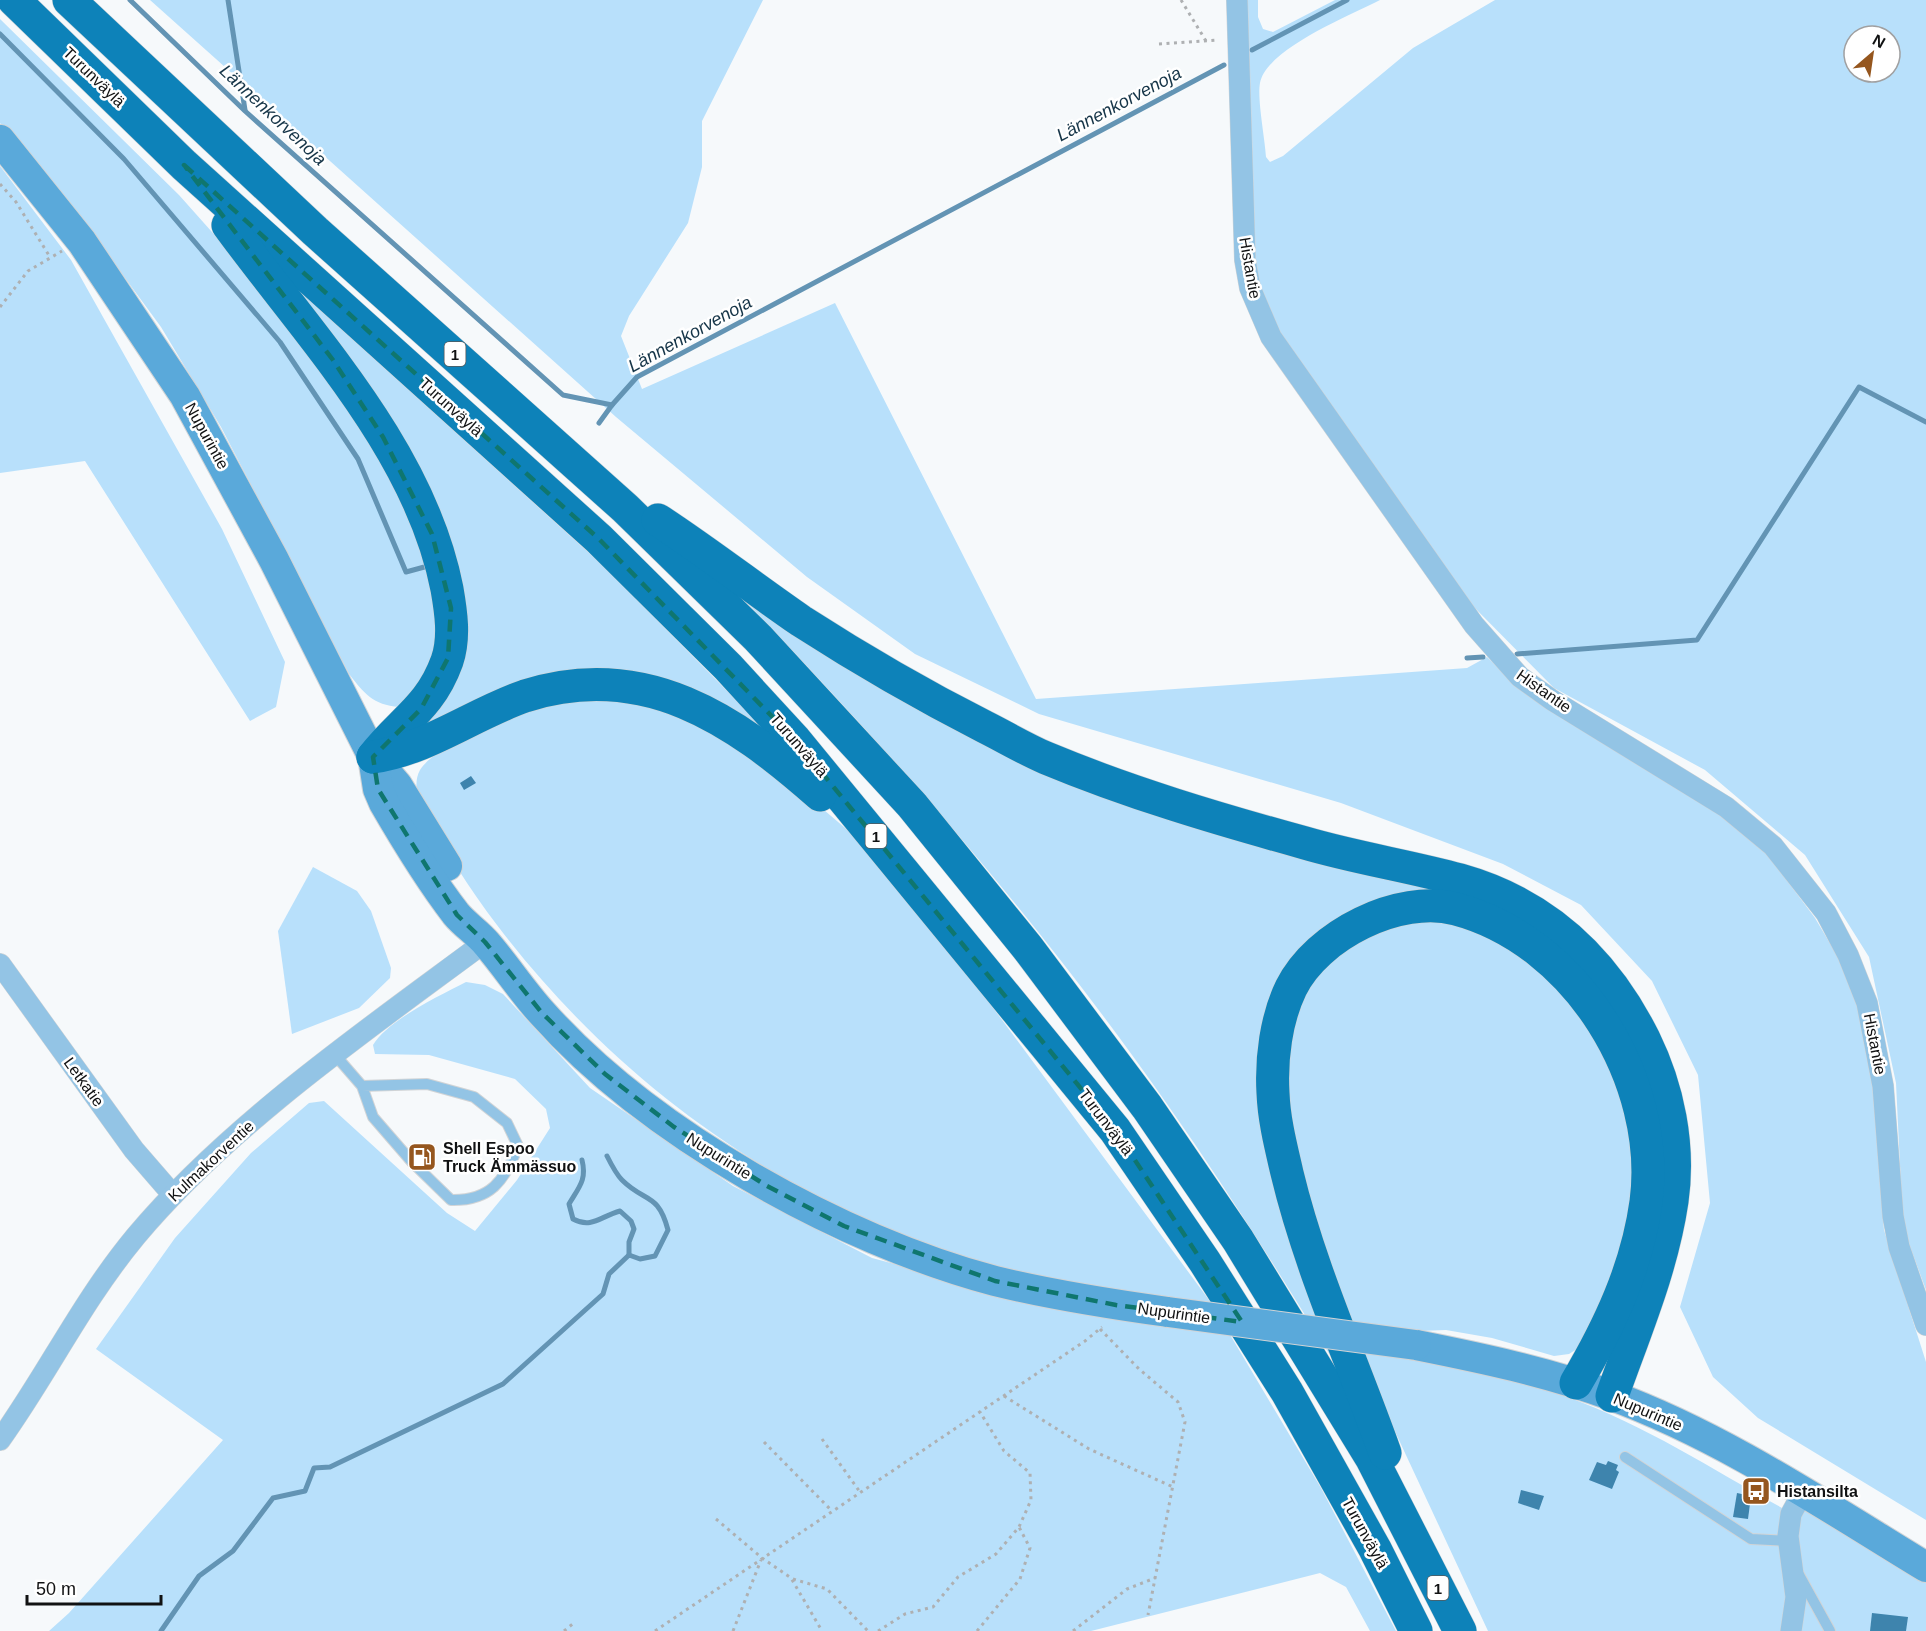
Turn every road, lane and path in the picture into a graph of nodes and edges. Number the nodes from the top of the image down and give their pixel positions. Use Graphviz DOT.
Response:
graph roads {
  1 [pos="14,0"];
  2 [pos="69,0"];
  3 [pos="1181,0"];
  4 [pos="1237,0"];
  5 [pos="1238,39"];
  6 [pos="1206,41"];
  7 [pos="1159,44"];
  8 [pos="0,140"];
  9 [pos="184,165"];
  10 [pos="0,184"];
  11 [pos="82,242"];
  12 [pos="50,256"];
  13 [pos="0,307"];
  14 [pos="594,478"];
  15 [pos="373,756"];
  16 [pos="873,832"];
  17 [pos="485,942"];
  18 [pos="0,964"];
  19 [pos="336,1056"];
  20 [pos="362,1086"];
  21 [pos="173,1195"];
  22 [pos="1108,1317"];
  23 [pos="1926,1325"];
  24 [pos="1576,1383"];
  25 [pos="1611,1395"];
  26 [pos="1004,1396"];
  27 [pos="980,1412"];
  28 [pos="0,1440"];
  29 [pos="822,1440"];
  30 [pos="764,1442"];
  31 [pos="1624,1457"];
  32 [pos="1173,1487"];
  33 [pos="860,1492"];
  34 [pos="1803,1492"];
  35 [pos="832,1511"];
  36 [pos="716,1519"];
  37 [pos="1019,1527"];
  38 [pos="1789,1541"];
  39 [pos="1417,1545"];
  40 [pos="762,1558"];
  41 [pos="1792,1563"];
  42 [pos="1926,1567"];
  43 [pos="791,1578"];
  44 [pos="1155,1578"];
  45 [pos="1148,1615"];
  46 [pos="575,1622"];
  47 [pos="564,1631"];
  48 [pos="655,1631"];
  49 [pos="733,1631"];
  50 [pos="822,1631"];
  51 [pos="868,1631"];
  52 [pos="878,1631"];
  53 [pos="976,1631"];
  54 [pos="1073,1631"];
  55 [pos="1416,1631"];
  56 [pos="1460,1631"];
  57 [pos="1791,1631"];
  58 [pos="1830,1631"];
  1 -- 9 [label="highway, Turunväylä / 1"];
  2 -- 14 [label="highway, 1"];
  3 -- 6 [label="path"];
  4 -- 5 [label="street, Histantie"];
  5 -- 6 [label="path"];
  5 -- 23 [label="street, Histantie"];
  6 -- 7 [label="path"];
  8 -- 11 [label="main road, Nupurintie"];
  9 -- 15 [label="highway"];
  9 -- 16 [label="highway, Turunväylä / 1"];
  10 -- 12 [label="path"];
  11 -- 12 [label="path"];
  11 -- 15 [label="main road, Nupurintie"];
  12 -- 13 [label="path"];
  14 -- 25 [label="highway"];
  14 -- 39 [label="highway, 1"];
  15 -- 16 [label="highway"];
  15 -- 17 [label="main road, Nupurintie"];
  16 -- 55 [label="highway, Turunväylä / 1"];
  17 -- 19 [label="street, Kulmakorventie"];
  17 -- 22 [label="main road, Nupurintie"];
  18 -- 21 [label="street, Letkatie"];
  19 -- 20 [label="lane"];
  19 -- 21 [label="street, Kulmakorventie"];
  20 -- 20 [label="lane"];
  21 -- 28 [label="street, Kulmakorventie"];
  22 -- 24 [label="main road, Nupurintie, bridge"];
  22 -- 26 [label="path"];
  22 -- 32 [label="path"];
  24 -- 25 [label="main road, Nupurintie"];
  24 -- 39 [label="highway"];
  25 -- 34 [label="main road, Nupurintie"];
  26 -- 27 [label="path"];
  26 -- 32 [label="path"];
  27 -- 33 [label="path"];
  27 -- 37 [label="path"];
  29 -- 33 [label="path"];
  30 -- 35 [label="path"];
  31 -- 38 [label="lane"];
  32 -- 44 [label="path"];
  33 -- 35 [label="path"];
  34 -- 38 [label="street"];
  34 -- 42 [label="main road, Nupurintie"];
  35 -- 40 [label="path"];
  36 -- 40 [label="path"];
  37 -- 52 [label="path"];
  37 -- 53 [label="path"];
  38 -- 41 [label="street"];
  39 -- 56 [label="highway, 1"];
  40 -- 43 [label="path"];
  40 -- 48 [label="path"];
  40 -- 49 [label="path"];
  41 -- 57 [label="street"];
  41 -- 58 [label="lane"];
  43 -- 50 [label="path"];
  43 -- 51 [label="path"];
  44 -- 45 [label="path"];
  44 -- 54 [label="path"];
  46 -- 47 [label="path"];
}
